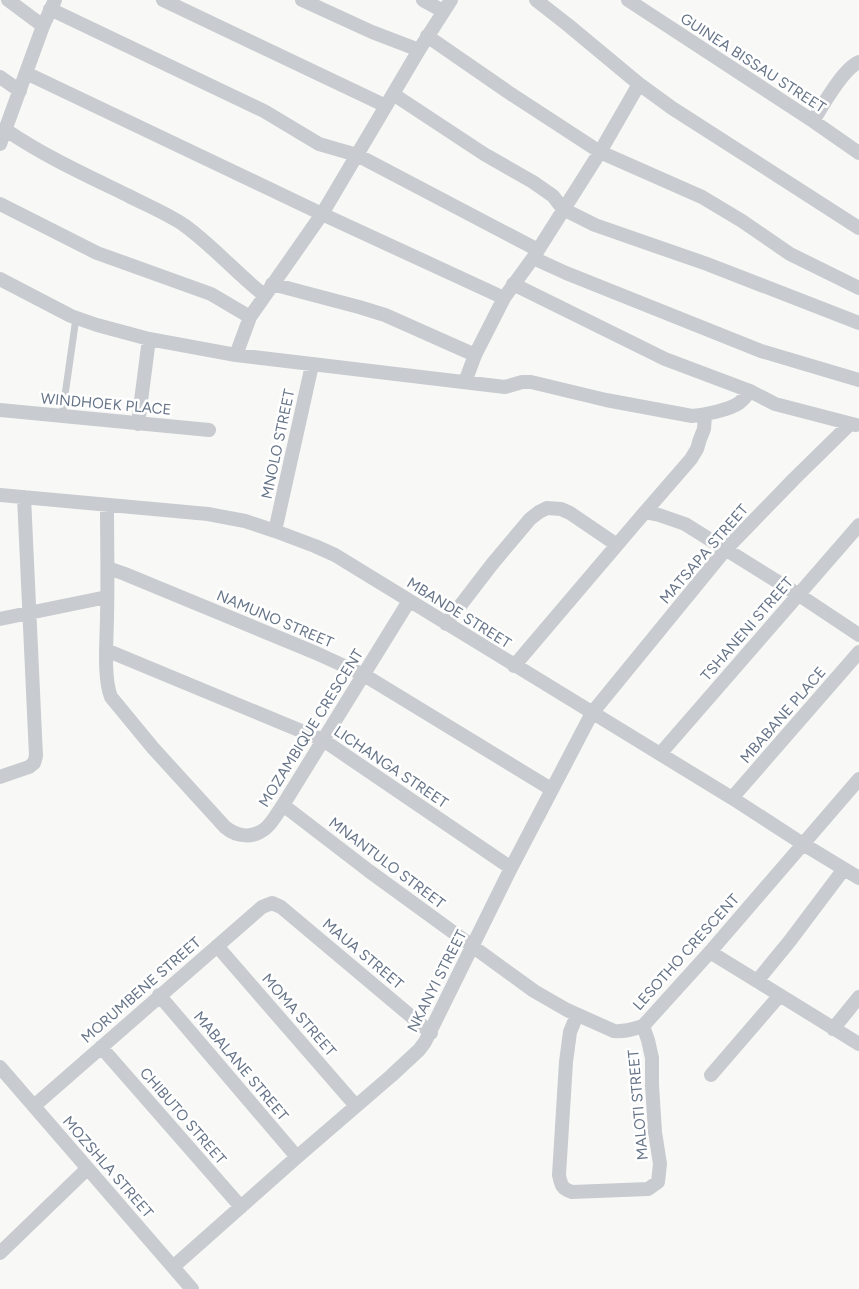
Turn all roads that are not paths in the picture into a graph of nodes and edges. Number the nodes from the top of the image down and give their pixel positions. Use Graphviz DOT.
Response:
graph roads {
  1 [pos="8,0"];
  2 [pos="163,0"];
  3 [pos="302,0"];
  4 [pos="423,0"];
  5 [pos="536,0"];
  6 [pos="628,0"];
  7 [pos="52,5"];
  8 [pos="447,5"];
  9 [pos="43,26"];
  10 [pos="427,36"];
  11 [pos="419,50"];
  12 [pos="859,62"];
  13 [pos="26,73"];
  14 [pos="0,76"];
  15 [pos="639,84"];
  16 [pos="20,91"];
  17 [pos="389,100"];
  18 [pos="813,121"];
  19 [pos="6,130"];
  20 [pos="0,144"];
  21 [pos="600,152"];
  22 [pos="859,153"];
  23 [pos="356,155"];
  24 [pos="0,204"];
  25 [pos="564,209"];
  26 [pos="322,214"];
  27 [pos="859,228"];
  28 [pos="535,254"];
  29 [pos="0,280"];
  30 [pos="513,284"];
  31 [pos="0,287"];
  32 [pos="859,288"];
  33 [pos="268,290"];
  34 [pos="504,298"];
  35 [pos="250,317"];
  36 [pos="76,318"];
  37 [pos="859,323"];
  38 [pos="149,339"];
  39 [pos="236,355"];
  40 [pos="475,355"];
  41 [pos="312,365"];
  42 [pos="859,380"];
  43 [pos="466,382"];
  44 [pos="750,391"];
  45 [pos="0,410"];
  46 [pos="705,415"];
  47 [pos="62,416"];
  48 [pos="138,424"];
  49 [pos="855,425"];
  50 [pos="209,430"];
  51 [pos="0,495"];
  52 [pos="24,497"];
  53 [pos="107,505"];
  54 [pos="645,512"];
  55 [pos="859,525"];
  56 [pos="275,531"];
  57 [pos="617,545"];
  58 [pos="726,549"];
  59 [pos="108,568"];
  60 [pos="799,594"];
  61 [pos="107,597"];
  62 [pos="409,601"];
  63 [pos="29,613"];
  64 [pos="0,619"];
  65 [pos="446,624"];
  66 [pos="859,634"];
  67 [pos="106,650"];
  68 [pos="859,652"];
  69 [pos="514,666"];
  70 [pos="364,674"];
  71 [pos="592,713"];
  72 [pos="323,740"];
  73 [pos="660,754"];
  74 [pos="0,777"];
  75 [pos="859,779"];
  76 [pos="552,789"];
  77 [pos="732,798"];
  78 [pos="283,805"];
  79 [pos="803,844"];
  80 [pos="511,868"];
  81 [pos="844,869"];
  82 [pos="859,878"];
  83 [pos="272,903"];
  84 [pos="217,946"];
  85 [pos="473,947"];
  86 [pos="710,952"];
  87 [pos="757,981"];
  88 [pos="160,995"];
  89 [pos="780,995"];
  90 [pos="859,997"];
  91 [pos="577,1015"];
  92 [pos="643,1026"];
  93 [pos="833,1028"];
  94 [pos="431,1033"];
  95 [pos="859,1044"];
  96 [pos="101,1047"];
  97 [pos="0,1067"];
  98 [pos="711,1075"];
  99 [pos="34,1106"];
  100 [pos="356,1106"];
  101 [pos="297,1157"];
  102 [pos="87,1169"];
  103 [pos="241,1207"];
  104 [pos="0,1254"];
  105 [pos="173,1267"];
  106 [pos="192,1289"];
  1 -- 9 [label="street"];
  2 -- 17 [label="street"];
  3 -- 11 [label="street"];
  4 -- 8 [label="street"];
  5 -- 15 [label="street"];
  6 -- 18 [label="street, GUINEA BISSAU STREET"];
  7 -- 9 [label="street"];
  7 -- 23 [label="street"];
  8 -- 10 [label="street"];
  9 -- 13 [label="street"];
  10 -- 11 [label="street"];
  10 -- 21 [label="street"];
  11 -- 17 [label="street"];
  12 -- 18 [label="street"];
  13 -- 16 [label="street"];
  13 -- 26 [label="street"];
  14 -- 16 [label="street"];
  15 -- 21 [label="street"];
  15 -- 27 [label="street"];
  16 -- 19 [label="street"];
  17 -- 23 [label="street"];
  17 -- 25 [label="street"];
  18 -- 22 [label="street, GUINEA BISSAU STREET"];
  19 -- 20 [label="street"];
  19 -- 33 [label="street"];
  21 -- 25 [label="street"];
  21 -- 32 [label="street"];
  23 -- 26 [label="street"];
  23 -- 28 [label="street"];
  24 -- 35 [label="street"];
  25 -- 28 [label="street"];
  25 -- 37 [label="street"];
  26 -- 33 [label="street"];
  26 -- 34 [label="street"];
  28 -- 30 [label="street"];
  28 -- 42 [label="street"];
  29 -- 31 [label="street"];
  29 -- 36 [label="street"];
  30 -- 34 [label="street"];
  30 -- 44 [label="street"];
  33 -- 35 [label="street"];
  33 -- 40 [label="street"];
  34 -- 40 [label="street"];
  35 -- 39 [label="street"];
  36 -- 38 [label="street"];
  36 -- 47 [label="lane"];
  38 -- 39 [label="street"];
  38 -- 48 [label="street"];
  39 -- 41 [label="street"];
  40 -- 43 [label="street"];
  41 -- 43 [label="street"];
  41 -- 56 [label="street, MNOLO STREET"];
  43 -- 46 [label="street"];
  44 -- 46 [label="street"];
  44 -- 49 [label="street"];
  45 -- 47 [label="street, WINDHOEK PLACE"];
  46 -- 54 [label="street"];
  47 -- 48 [label="street, WINDHOEK PLACE"];
  48 -- 50 [label="street, WINDHOEK PLACE"];
  49 -- 58 [label="street, MATSAPA STREET"];
  51 -- 52 [label="street, MBANDE STREET"];
  52 -- 53 [label="street, MBANDE STREET"];
  52 -- 63 [label="street"];
  53 -- 56 [label="street, MBANDE STREET"];
  53 -- 59 [label="street, MOZAMBIQUE CRESCENT"];
  54 -- 57 [label="street"];
  54 -- 58 [label="street"];
  55 -- 60 [label="street, TSHANENI STREET"];
  56 -- 62 [label="street, MBANDE STREET"];
  57 -- 65 [label="street"];
  57 -- 69 [label="street"];
  58 -- 60 [label="street"];
  58 -- 71 [label="street, MATSAPA STREET"];
  59 -- 61 [label="street, MOZAMBIQUE CRESCENT"];
  59 -- 70 [label="street, NAMUNO STREET"];
  60 -- 66 [label="street"];
  60 -- 73 [label="street, TSHANENI STREET"];
  61 -- 63 [label="street"];
  61 -- 67 [label="street, MOZAMBIQUE CRESCENT"];
  62 -- 65 [label="street, MBANDE STREET"];
  62 -- 70 [label="street, MOZAMBIQUE CRESCENT"];
  63 -- 64 [label="street"];
  63 -- 74 [label="street"];
  65 -- 69 [label="street, MBANDE STREET"];
  67 -- 72 [label="street, LICHANGA STREET"];
  67 -- 78 [label="street, MOZAMBIQUE CRESCENT"];
  68 -- 77 [label="street, MBABANE PLACE"];
  69 -- 71 [label="street, MBANDE STREET"];
  70 -- 72 [label="street, MOZAMBIQUE CRESCENT"];
  70 -- 76 [label="street, NAMUNO STREET"];
  71 -- 73 [label="street, MBANDE STREET"];
  71 -- 76 [label="street, NKANYI STREET"];
  72 -- 78 [label="street, MOZAMBIQUE CRESCENT"];
  72 -- 80 [label="street, LICHANGA STREET"];
  73 -- 77 [label="street, MBANDE STREET"];
  75 -- 79 [label="street, LESOTHO CRESCENT"];
  76 -- 80 [label="street, NKANYI STREET"];
  77 -- 79 [label="street, MBANDE STREET"];
  78 -- 85 [label="street, MNANTULO STREET"];
  79 -- 81 [label="street, MBANDE STREET"];
  79 -- 86 [label="street, LESOTHO CRESCENT"];
  80 -- 85 [label="street, NKANYI STREET"];
  81 -- 82 [label="street, MBANDE STREET"];
  81 -- 87 [label="street"];
  83 -- 84 [label="street, MORUMBENE STREET"];
  83 -- 94 [label="street, MAUA STREET"];
  84 -- 88 [label="street, MORUMBENE STREET"];
  84 -- 100 [label="street, MOMA STREET"];
  85 -- 91 [label="street, LESOTHO CRESCENT"];
  85 -- 94 [label="street, NKANYI STREET"];
  86 -- 87 [label="street"];
  86 -- 92 [label="street, LESOTHO CRESCENT"];
  87 -- 89 [label="street"];
  88 -- 96 [label="street, MORUMBENE STREET"];
  88 -- 101 [label="street, MABALANE STREET"];
  89 -- 93 [label="street"];
  89 -- 98 [label="street"];
  90 -- 93 [label="street"];
  91 -- 92 [label="street, LESOTHO CRESCENT"];
  91 -- 92 [label="street, MALOTI STREET"];
  93 -- 95 [label="street"];
  94 -- 100 [label="street, NKANYI STREET"];
  96 -- 99 [label="street, MORUMBENE STREET"];
  96 -- 103 [label="street, CHIBUTO STREET"];
  97 -- 99 [label="street, MOZSHLA STREET"];
  99 -- 102 [label="street, MOZSHLA STREET"];
  100 -- 101 [label="street, NKANYI STREET"];
  101 -- 103 [label="street, NKANYI STREET"];
  102 -- 104 [label="street"];
  102 -- 105 [label="street, MOZSHLA STREET"];
  103 -- 105 [label="street, NKANYI STREET"];
  105 -- 106 [label="street, MOZSHLA STREET"];
}
